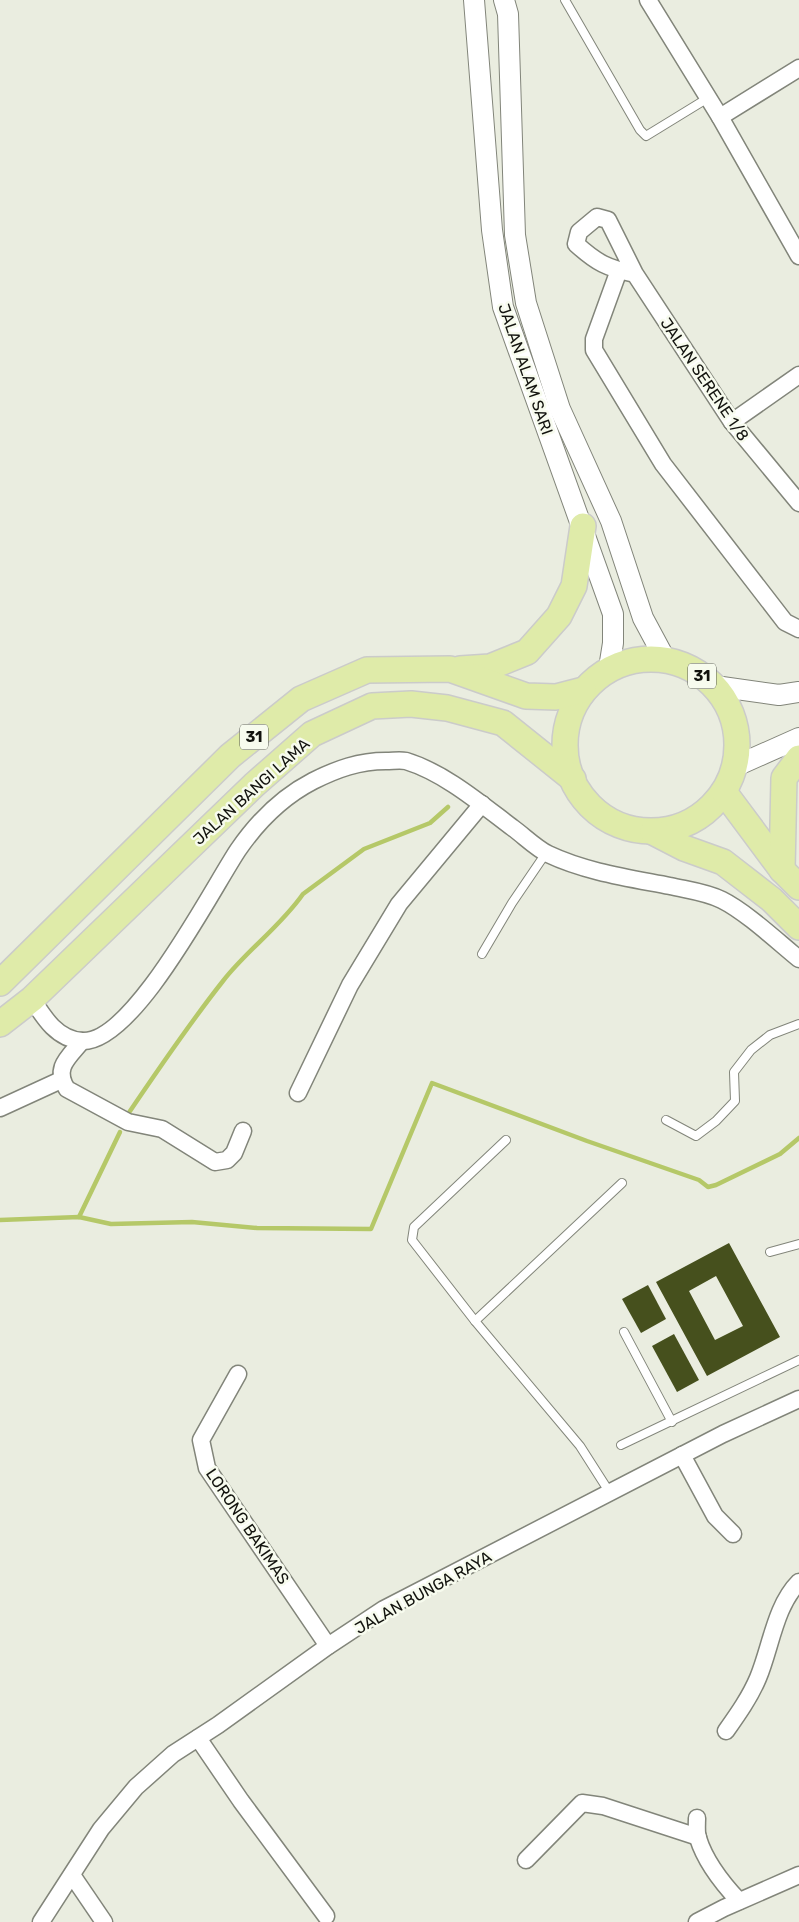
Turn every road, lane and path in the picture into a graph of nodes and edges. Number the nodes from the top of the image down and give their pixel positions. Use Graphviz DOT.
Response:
graph roads {
  1 [pos="474,0"];
  2 [pos="504,0"];
  3 [pos="565,0"];
  4 [pos="648,0"];
  5 [pos="799,68"];
  6 [pos="708,98"];
  7 [pos="720,118"];
  8 [pos="799,256"];
  9 [pos="799,375"];
  10 [pos="732,422"];
  11 [pos="799,503"];
  12 [pos="583,526"];
  13 [pos="799,630"];
  14 [pos="665,659"];
  15 [pos="610,668"];
  16 [pos="450,670"];
  17 [pos="715,686"];
  18 [pos="583,690"];
  19 [pos="799,692"];
  20 [pos="799,738"];
  21 [pos="799,758"];
  22 [pos="736,766"];
  23 [pos="573,779"];
  24 [pos="724,792"];
  25 [pos="482,804"];
  26 [pos="653,832"];
  27 [pos="546,853"];
  28 [pos="782,870"];
  29 [pos="799,887"];
  30 [pos="799,927"];
  31 [pos="482,954"];
  32 [pos="799,959"];
  33 [pos="0,983"];
  34 [pos="32,999"];
  35 [pos="0,1024"];
  36 [pos="799,1024"];
  37 [pos="82,1041"];
  38 [pos="61,1080"];
  39 [pos="298,1092"];
  40 [pos="0,1108"];
  41 [pos="666,1120"];
  42 [pos="242,1131"];
  43 [pos="506,1140"];
  44 [pos="622,1183"];
  45 [pos="799,1244"];
  46 [pos="770,1252"];
  47 [pos="475,1322"];
  48 [pos="624,1332"];
  49 [pos="799,1360"];
  50 [pos="238,1374"];
  51 [pos="799,1399"];
  52 [pos="672,1422"];
  53 [pos="621,1445"];
  54 [pos="682,1456"];
  55 [pos="610,1492"];
  56 [pos="733,1534"];
  57 [pos="799,1582"];
  58 [pos="328,1646"];
  59 [pos="726,1731"];
  60 [pos="198,1738"];
  61 [pos="697,1818"];
  62 [pos="698,1837"];
  63 [pos="526,1860"];
  64 [pos="72,1875"];
  65 [pos="799,1875"];
  66 [pos="740,1901"];
  67 [pos="326,1916"];
  68 [pos="41,1922"];
  69 [pos="104,1922"];
  70 [pos="696,1922"];
  1 -- 12 [label="street, JALAN ALAM SARI"];
  2 -- 14 [label="street, JALAN ALAM SARI"];
  3 -- 6 [label="lane"];
  4 -- 6 [label="street"];
  5 -- 7 [label="street"];
  6 -- 7 [label="street"];
  7 -- 8 [label="street"];
  9 -- 10 [label="street"];
  10 -- 11 [label="street, JALAN SERENE 1/8"];
  10 -- 13 [label="street, JALAN SERENE 1/8"];
  12 -- 15 [label="street, JALAN ALAM SARI"];
  12 -- 16 [label="main road"];
  14 -- 15 [label="main road, JALAN BANGI LAMA / 31"];
  14 -- 17 [label="main road, JALAN BANGI LAMA / 31"];
  15 -- 18 [label="main road, JALAN BANGI LAMA / 31"];
  16 -- 18 [label="main road, JALAN BANGI LAMA / 31"];
  16 -- 33 [label="main road, JALAN BANGI LAMA / 31"];
  17 -- 19 [label="street"];
  17 -- 22 [label="main road, JALAN BANGI LAMA / 31"];
  18 -- 23 [label="main road, JALAN BANGI LAMA / 31"];
  20 -- 22 [label="street"];
  21 -- 28 [label="main road"];
  22 -- 24 [label="main road, JALAN BANGI LAMA / 31"];
  23 -- 26 [label="main road, JALAN BANGI LAMA / 31"];
  23 -- 34 [label="main road, JALAN BANGI LAMA / 31"];
  24 -- 26 [label="main road, JALAN BANGI LAMA / 31"];
  24 -- 28 [label="main road"];
  25 -- 27 [label="street"];
  25 -- 37 [label="street"];
  25 -- 39 [label="street"];
  26 -- 30 [label="main road, JALAN BANGI LAMA / 31"];
  27 -- 31 [label="lane"];
  27 -- 32 [label="street"];
  28 -- 29 [label="main road"];
  34 -- 35 [label="main road, JALAN BANGI LAMA / 31"];
  34 -- 37 [label="street"];
  36 -- 41 [label="lane"];
  37 -- 38 [label="street"];
  38 -- 40 [label="street"];
  38 -- 42 [label="street"];
  43 -- 47 [label="lane"];
  44 -- 47 [label="lane"];
  45 -- 46 [label="lane"];
  47 -- 55 [label="lane"];
  48 -- 52 [label="lane"];
  49 -- 52 [label="lane"];
  50 -- 58 [label="street, LORONG BAKIMAS"];
  51 -- 54 [label="street, JALAN BUNGA RAYA"];
  52 -- 53 [label="lane"];
  54 -- 55 [label="street, JALAN BUNGA RAYA"];
  54 -- 56 [label="street"];
  55 -- 58 [label="street, JALAN BUNGA RAYA"];
  57 -- 59 [label="street"];
  58 -- 60 [label="street, JALAN BUNGA RAYA"];
  60 -- 64 [label="street, JALAN BUNGA RAYA"];
  60 -- 67 [label="street"];
  61 -- 62 [label="street"];
  62 -- 63 [label="street"];
  62 -- 66 [label="street"];
  64 -- 68 [label="street, JALAN BUNGA RAYA"];
  64 -- 69 [label="street"];
  65 -- 66 [label="street"];
  66 -- 70 [label="street"];
}
